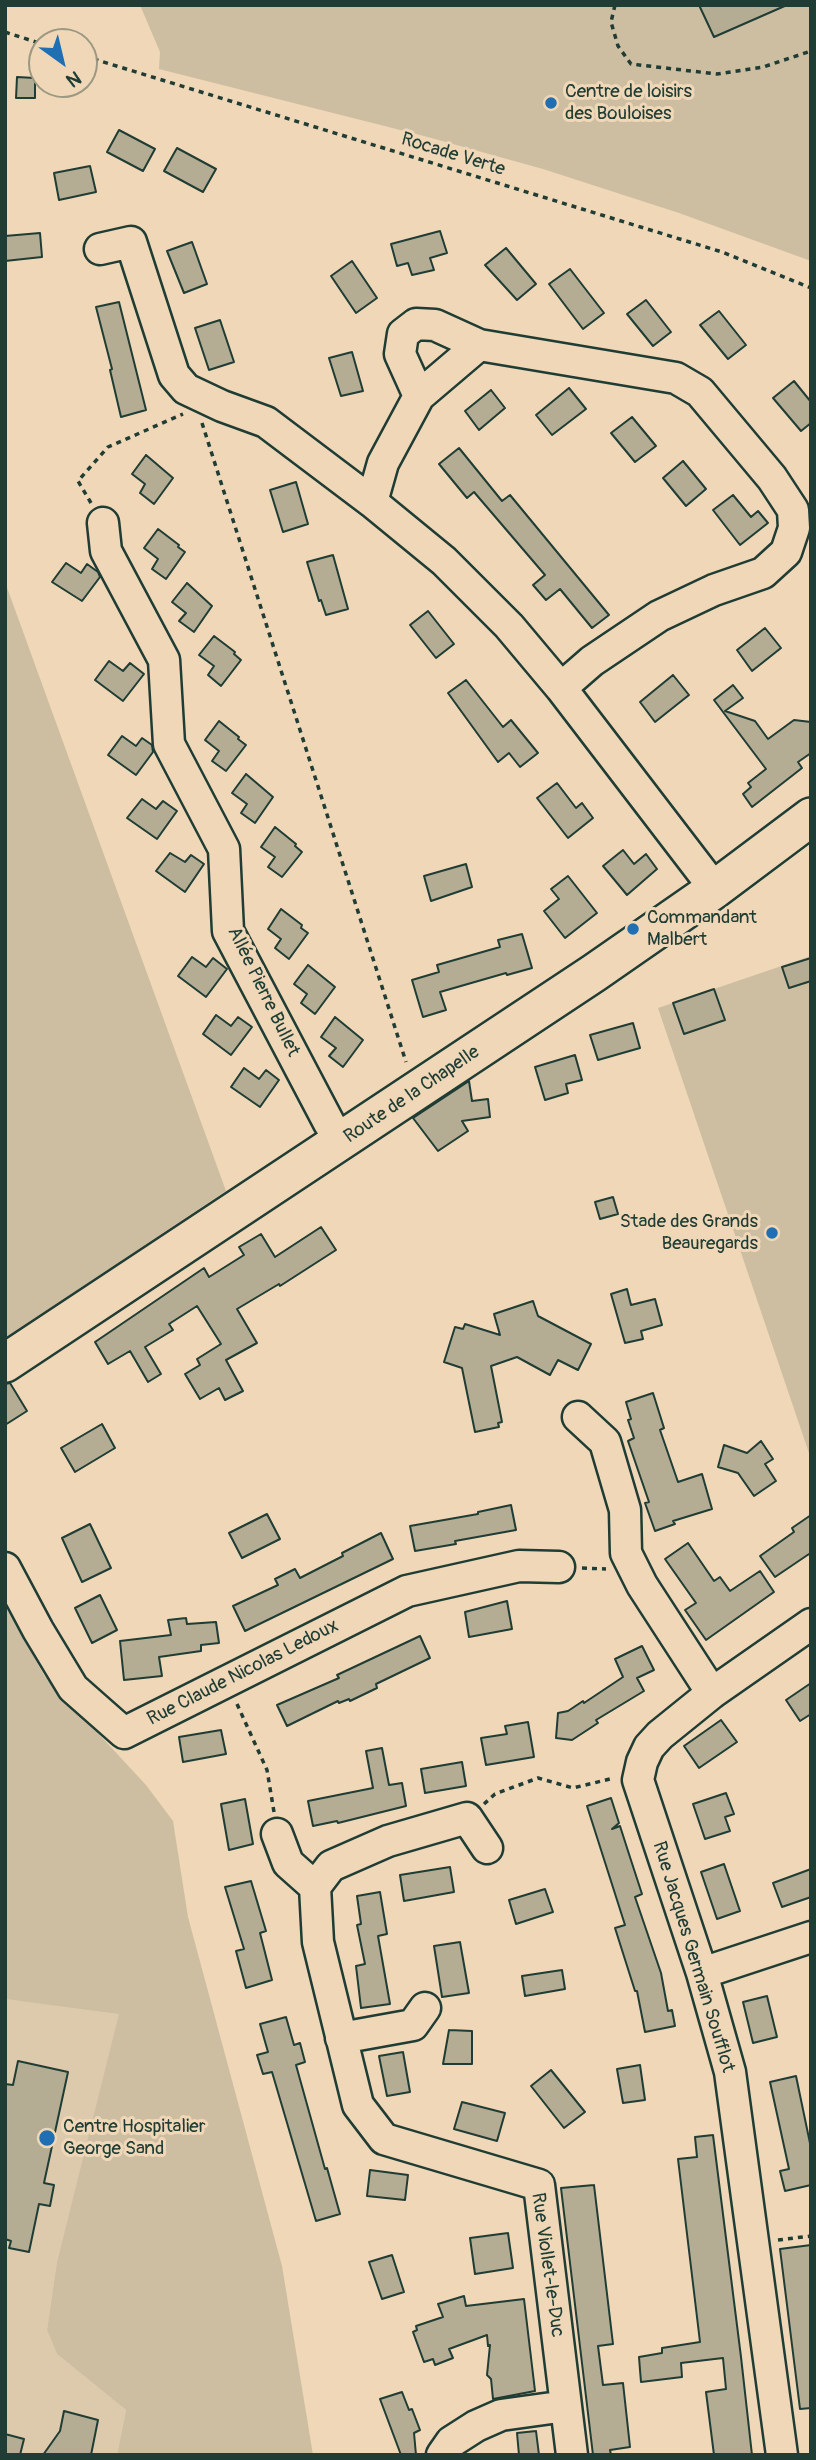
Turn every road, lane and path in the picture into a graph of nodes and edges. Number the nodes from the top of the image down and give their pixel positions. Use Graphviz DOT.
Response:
graph roads {
  1 [pos="615,5"];
  2 [pos="5,32"];
  3 [pos="28,39"];
  4 [pos="811,51"];
  5 [pos="98,60"];
  6 [pos="100,249"];
  7 [pos="811,288"];
  8 [pos="479,345"];
  9 [pos="418,396"];
  10 [pos="200,402"];
  11 [pos="372,502"];
  12 [pos="103,523"];
  13 [pos="561,688"];
  14 [pos="811,817"];
  15 [pos="715,889"];
  16 [pos="419,1091"];
  17 [pos="341,1142"];
  18 [pos="5,1363"];
  19 [pos="578,1418"];
  20 [pos="559,1567"];
  21 [pos="5,1568"];
  22 [pos="635,1570"];
  23 [pos="811,1624"];
  24 [pos="227,1682"];
  25 [pos="712,1693"];
  26 [pos="640,1772"];
  27 [pos="467,1818"];
  28 [pos="277,1835"];
  29 [pos="487,1848"];
  30 [pos="315,1887"];
  31 [pos="811,1937"];
  32 [pos="702,1973"];
  33 [pos="425,2008"];
  34 [pos="341,2038"];
  35 [pos="811,2236"];
  36 [pos="752,2244"];
  37 [pos="566,2406"];
  38 [pos="442,2455"];
  39 [pos="572,2455"];
  40 [pos="782,2455"];
  1 -- 4 [label="path"];
  2 -- 3 [label="path"];
  5 -- 7 [label="path, Rocade Verte"];
  6 -- 10 [label="street"];
  8 -- 9 [label="street"];
  8 -- 9 [label="street"];
  8 -- 13 [label="street"];
  9 -- 11 [label="street"];
  10 -- 11 [label="street"];
  10 -- 12 [label="path"];
  10 -- 16 [label="path"];
  11 -- 13 [label="street"];
  12 -- 17 [label="street, Allée Pierre Bullet"];
  13 -- 15 [label="street"];
  14 -- 15 [label="main road, Route de la Chapelle"];
  15 -- 16 [label="main road, Route de la Chapelle"];
  16 -- 17 [label="main road, Route de la Chapelle"];
  17 -- 18 [label="main road, Route de la Chapelle"];
  19 -- 22 [label="street"];
  20 -- 22 [label="path"];
  20 -- 24 [label="street, Rue Claude Nicolas Ledoux"];
  21 -- 24 [label="street, Rue Claude Nicolas Ledoux"];
  22 -- 25 [label="street"];
  23 -- 25 [label="street"];
  24 -- 28 [label="path"];
  25 -- 26 [label="street"];
  26 -- 27 [label="path"];
  26 -- 32 [label="street, Rue Jacques Germain Soufflot"];
  27 -- 29 [label="street"];
  27 -- 30 [label="street"];
  28 -- 30 [label="street"];
  30 -- 34 [label="street, Rue Viollet-le-Duc"];
  31 -- 32 [label="street"];
  32 -- 36 [label="street, Rue Jacques Germain Soufflot"];
  33 -- 34 [label="street"];
  34 -- 37 [label="street, Rue Viollet-le-Duc"];
  35 -- 36 [label="path"];
  36 -- 40 [label="street, Rue Jacques Germain Soufflot"];
  37 -- 38 [label="street"];
  37 -- 39 [label="street, Rue Viollet-le-Duc"];
}
